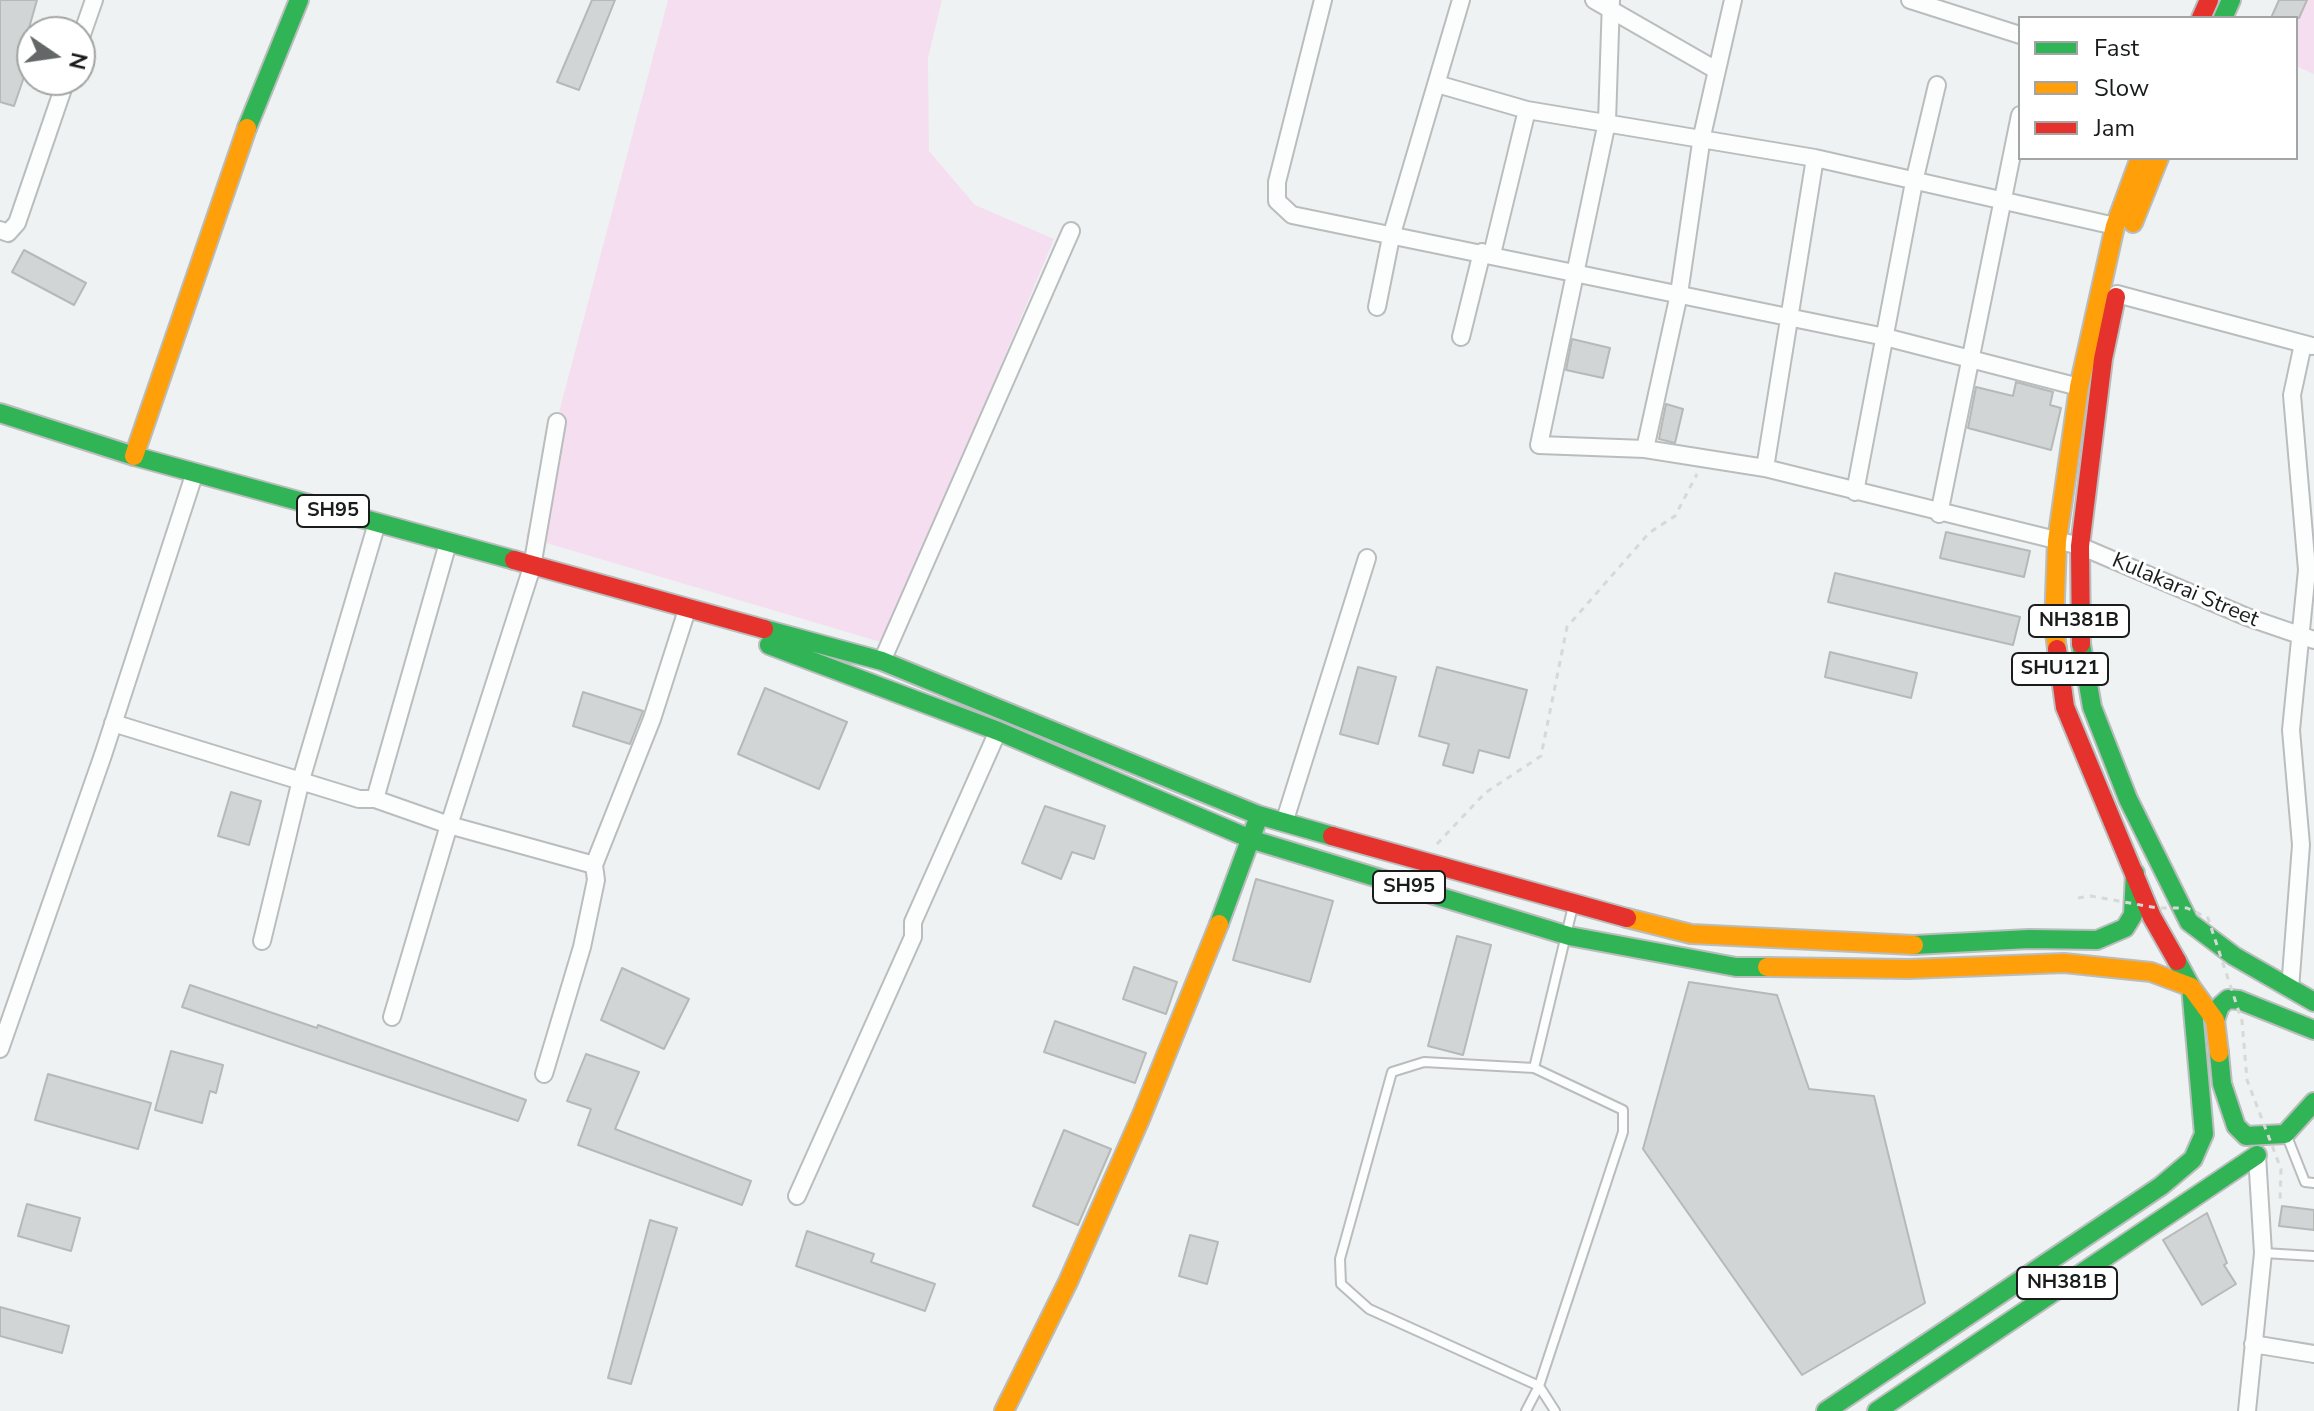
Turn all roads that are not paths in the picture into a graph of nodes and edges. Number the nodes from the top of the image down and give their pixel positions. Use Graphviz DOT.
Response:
graph roads {
  1 [pos="1323,0"];
  2 [pos="1461,0"];
  3 [pos="1733,0"];
  4 [pos="1910,0"];
  5 [pos="294,2"];
  6 [pos="1605,2"];
  7 [pos="2018,34"];
  8 [pos="1716,70"];
  9 [pos="1437,84"];
  10 [pos="1937,85"];
  11 [pos="61,96"];
  12 [pos="1527,110"];
  13 [pos="1607,122"];
  14 [pos="2018,125"];
  15 [pos="1702,136"];
  16 [pos="1815,158"];
  17 [pos="2139,160"];
  18 [pos="2158,160"];
  19 [pos="1914,182"];
  20 [pos="2003,201"];
  21 [pos="2115,226"];
  22 [pos="0,230"];
  23 [pos="1071,231"];
  24 [pos="1391,237"];
  25 [pos="1487,253"];
  26 [pos="1575,273"];
  27 [pos="1679,294"];
  28 [pos="2117,294"];
  29 [pos="1377,307"];
  30 [pos="1790,317"];
  31 [pos="1461,337"];
  32 [pos="1885,337"];
  33 [pos="2309,346"];
  34 [pos="1970,359"];
  35 [pos="2079,387"];
  36 [pos="0,413"];
  37 [pos="557,422"];
  38 [pos="1645,449"];
  39 [pos="134,456"];
  40 [pos="1765,468"];
  41 [pos="195,472"];
  42 [pos="1855,492"];
  43 [pos="1939,514"];
  44 [pos="377,523"];
  45 [pos="2057,541"];
  46 [pos="448,543"];
  47 [pos="2080,546"];
  48 [pos="1367,558"];
  49 [pos="532,567"];
  50 [pos="666,605"];
  51 [pos="686,613"];
  52 [pos="2308,639"];
  53 [pos="882,661"];
  54 [pos="113,723"];
  55 [pos="998,731"];
  56 [pos="301,780"];
  57 [pos="375,799"];
  58 [pos="1258,815"];
  59 [pos="1284,823"];
  60 [pos="449,825"];
  61 [pos="1253,840"];
  62 [pos="594,865"];
  63 [pos="2135,873"];
  64 [pos="1573,905"];
  65 [pos="1569,936"];
  66 [pos="262,941"];
  67 [pos="2191,987"];
  68 [pos="2290,989"];
  69 [pos="2314,1002"];
  70 [pos="392,1017"];
  71 [pos="2215,1020"];
  72 [pos="2314,1030"];
  73 [pos="0,1049"];
  74 [pos="1534,1068"];
  75 [pos="544,1074"];
  76 [pos="2314,1102"];
  77 [pos="2314,1116"];
  78 [pos="2285,1134"];
  79 [pos="2257,1155"];
  80 [pos="2193,1159"];
  81 [pos="2314,1183"];
  82 [pos="797,1196"];
  83 [pos="2263,1253"];
  84 [pos="2314,1256"];
  85 [pos="2253,1344"];
  86 [pos="2314,1354"];
  87 [pos="1874,1381"];
  88 [pos="1539,1386"];
  89 [pos="1004,1411"];
  90 [pos="1526,1411"];
  91 [pos="1555,1411"];
  92 [pos="1826,1411"];
  93 [pos="1876,1411"];
  94 [pos="2247,1411"];
  1 -- 24 [label="street"];
  2 -- 9 [label="street"];
  3 -- 8 [label="street"];
  4 -- 7 [label="street"];
  5 -- 39 [label="main road"];
  6 -- 8 [label="street"];
  6 -- 13 [label="street"];
  8 -- 15 [label="street"];
  9 -- 12 [label="street"];
  9 -- 24 [label="street"];
  10 -- 19 [label="street"];
  11 -- 22 [label="street"];
  12 -- 13 [label="street"];
  12 -- 25 [label="street"];
  13 -- 15 [label="street"];
  13 -- 26 [label="street"];
  14 -- 20 [label="street"];
  15 -- 16 [label="street"];
  15 -- 27 [label="street"];
  16 -- 19 [label="street"];
  16 -- 30 [label="street"];
  17 -- 21 [label="main road, SHU121"];
  18 -- 28 [label="main road, NH381B"];
  19 -- 20 [label="street"];
  19 -- 32 [label="street"];
  20 -- 21 [label="street"];
  20 -- 34 [label="street"];
  21 -- 35 [label="main road, SHU121"];
  23 -- 53 [label="street"];
  24 -- 25 [label="street"];
  24 -- 29 [label="street"];
  25 -- 26 [label="street"];
  25 -- 31 [label="street"];
  26 -- 27 [label="street"];
  26 -- 38 [label="street, Kulakarai Street"];
  27 -- 30 [label="street"];
  27 -- 38 [label="street"];
  28 -- 33 [label="street"];
  28 -- 47 [label="main road, NH381B"];
  30 -- 32 [label="street"];
  30 -- 40 [label="street"];
  32 -- 34 [label="street"];
  32 -- 42 [label="street"];
  33 -- 52 [label="street"];
  34 -- 35 [label="street"];
  34 -- 43 [label="street"];
  35 -- 45 [label="main road, SHU121"];
  36 -- 39 [label="main road, SH95"];
  37 -- 49 [label="street"];
  38 -- 40 [label="street, Kulakarai Street"];
  39 -- 41 [label="main road, SH95"];
  40 -- 42 [label="street, Kulakarai Street"];
  41 -- 44 [label="main road, SH95"];
  41 -- 54 [label="street"];
  42 -- 43 [label="street, Kulakarai Street"];
  43 -- 45 [label="street, Kulakarai Street"];
  44 -- 46 [label="main road, SH95"];
  44 -- 56 [label="street"];
  45 -- 47 [label="street, Kulakarai Street"];
  45 -- 63 [label="main road, SHU121"];
  46 -- 49 [label="main road, SH95"];
  46 -- 57 [label="street"];
  47 -- 52 [label="street, Kulakarai Street"];
  47 -- 68 [label="main road, NH381B"];
  48 -- 59 [label="street"];
  49 -- 50 [label="main road, SH95"];
  49 -- 60 [label="street"];
  50 -- 51 [label="main road, SH95"];
  50 -- 53 [label="main road, SH95"];
  51 -- 55 [label="main road, SH95"];
  51 -- 62 [label="street"];
  52 -- 68 [label="street"];
  53 -- 58 [label="main road, SH95"];
  54 -- 56 [label="street"];
  54 -- 73 [label="street"];
  55 -- 61 [label="main road, SH95"];
  55 -- 82 [label="street"];
  56 -- 57 [label="street"];
  56 -- 66 [label="street"];
  57 -- 60 [label="street"];
  58 -- 59 [label="main road, SH95"];
  58 -- 61 [label="main road"];
  59 -- 64 [label="main road, SH95"];
  60 -- 62 [label="street"];
  60 -- 70 [label="street"];
  61 -- 65 [label="main road, SH95"];
  61 -- 89 [label="main road"];
  62 -- 75 [label="street"];
  63 -- 64 [label="main road, SH95"];
  63 -- 67 [label="main road, SHU121"];
  64 -- 65 [label="lane"];
  65 -- 67 [label="main road, SH95"];
  65 -- 74 [label="lane"];
  67 -- 71 [label="main road, SHU121"];
  67 -- 80 [label="main road, SHU121"];
  68 -- 69 [label="main road, NH381B"];
  71 -- 72 [label="main road"];
  71 -- 78 [label="main road, SHU121"];
  74 -- 88 [label="lane"];
  74 -- 88 [label="lane"];
  76 -- 78 [label="main road, SHU121"];
  77 -- 78 [label="main road, SHU121"];
  78 -- 79 [label="main road, SHU121"];
  78 -- 81 [label="lane"];
  79 -- 83 [label="street"];
  79 -- 93 [label="main road, NH381B"];
  80 -- 87 [label="main road, NH381B"];
  83 -- 84 [label="lane"];
  83 -- 85 [label="street"];
  85 -- 86 [label="street"];
  85 -- 94 [label="street"];
  87 -- 92 [label="main road, NH381B"];
  87 -- 93 [label="main road"];
  88 -- 90 [label="lane"];
  88 -- 91 [label="lane"];
}
